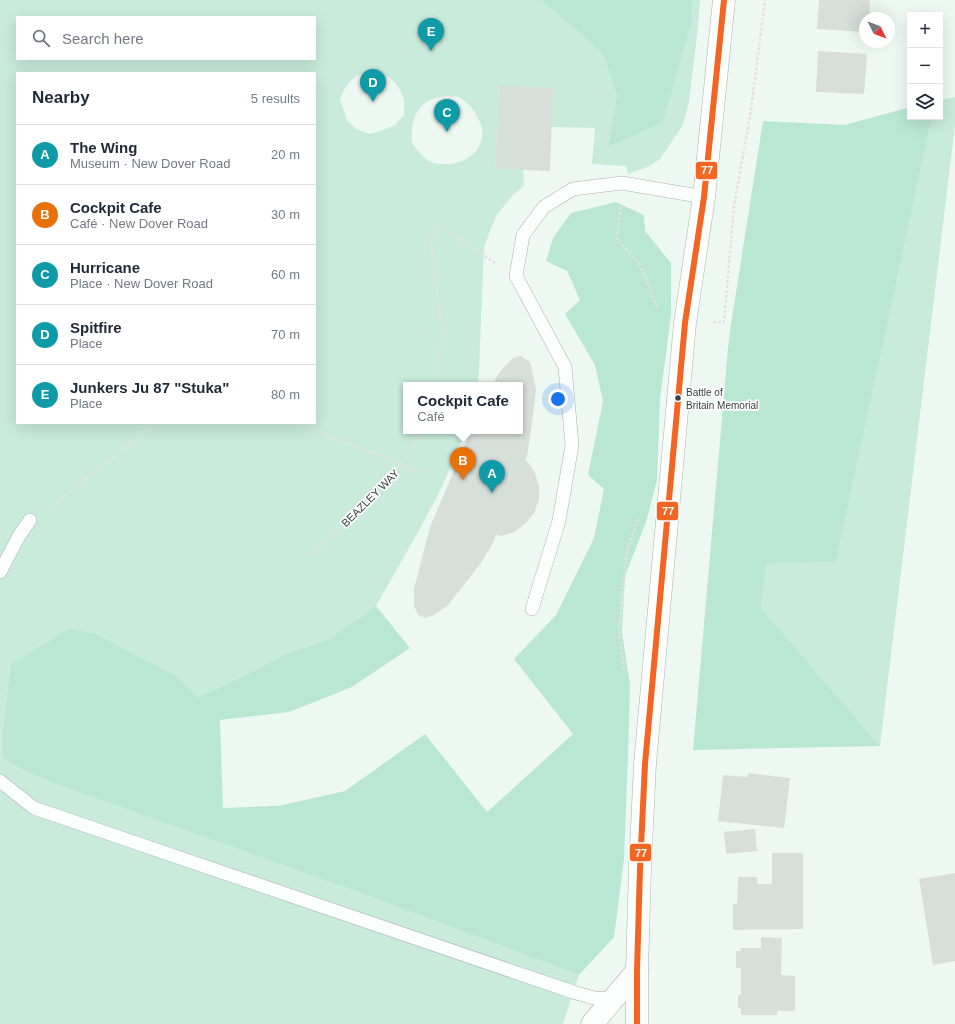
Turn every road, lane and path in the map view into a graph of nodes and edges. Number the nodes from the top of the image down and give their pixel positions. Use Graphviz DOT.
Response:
graph roads {
  1 [pos="724,0"];
  2 [pos="765,0"];
  3 [pos="622,183"];
  4 [pos="704,196"];
  5 [pos="516,276"];
  6 [pos="659,311"];
  7 [pos="724,322"];
  8 [pos="436,382"];
  9 [pos="154,424"];
  10 [pos="299,424"];
  11 [pos="419,434"];
  12 [pos="403,465"];
  13 [pos="419,472"];
  14 [pos="30,520"];
  15 [pos="308,557"];
  16 [pos="0,572"];
  17 [pos="532,609"];
  18 [pos="0,781"];
  19 [pos="637,971"];
  20 [pos="614,999"];
  21 [pos="592,1024"];
  22 [pos="637,1024"];
  1 -- 4 [label="main road"];
  2 -- 7 [label="path"];
  3 -- 4 [label="lane"];
  3 -- 5 [label="lane"];
  3 -- 6 [label="path"];
  4 -- 19 [label="main road"];
  5 -- 8 [label="path"];
  5 -- 17 [label="lane"];
  9 -- 14 [label="path"];
  10 -- 12 [label="path"];
  11 -- 12 [label="path, BEAZLEY WAY"];
  12 -- 13 [label="path"];
  12 -- 15 [label="path, BEAZLEY WAY"];
  14 -- 16 [label="lane"];
  18 -- 20 [label="lane"];
  19 -- 20 [label="main road"];
  19 -- 22 [label="main road"];
  20 -- 21 [label="main road"];
}
